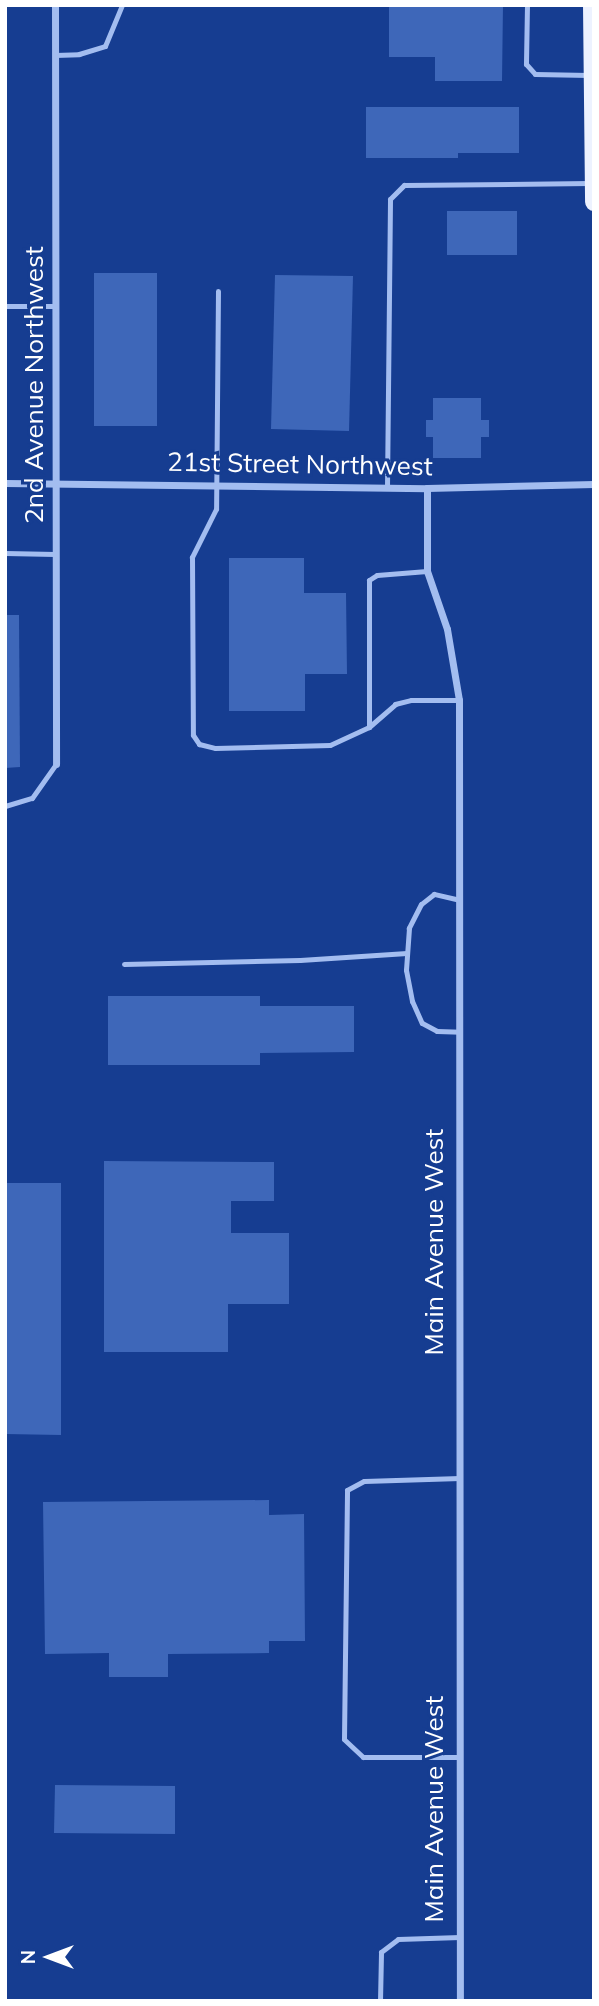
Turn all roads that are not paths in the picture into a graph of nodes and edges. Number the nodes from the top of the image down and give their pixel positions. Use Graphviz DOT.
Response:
graph roads {
  1 [pos="54,5"];
  2 [pos="122,5"];
  3 [pos="527,5"];
  4 [pos="592,5"];
  5 [pos="55,55"];
  6 [pos="592,75"];
  7 [pos="593,183"];
  8 [pos="594,202"];
  9 [pos="218,290"];
  10 [pos="5,306"];
  11 [pos="55,306"];
  12 [pos="55,482"];
  13 [pos="5,483"];
  14 [pos="218,484"];
  15 [pos="594,484"];
  16 [pos="387,487"];
  17 [pos="427,488"];
  18 [pos="5,552"];
  19 [pos="55,554"];
  20 [pos="427,571"];
  21 [pos="459,700"];
  22 [pos="369,727"];
  23 [pos="57,764"];
  24 [pos="5,806"];
  25 [pos="460,900"];
  26 [pos="407,953"];
  27 [pos="124,964"];
  28 [pos="460,1032"];
  29 [pos="460,1478"];
  30 [pos="460,1757"];
  31 [pos="460,1937"];
  32 [pos="380,2001"];
  33 [pos="460,2001"];
  1 -- 5 [label="street, 2nd Avenue Northwest"];
  2 -- 5 [label="lane"];
  3 -- 6 [label="lane"];
  4 -- 6 [label="main road"];
  5 -- 11 [label="street, 2nd Avenue Northwest"];
  6 -- 7 [label="main road"];
  7 -- 8 [label="main road"];
  7 -- 16 [label="lane"];
  9 -- 14 [label="lane"];
  10 -- 11 [label="lane"];
  11 -- 12 [label="street, 2nd Avenue Northwest"];
  12 -- 13 [label="street, 21st Street Northwest"];
  12 -- 14 [label="street, 21st Street Northwest"];
  12 -- 19 [label="street, 2nd Avenue Northwest"];
  14 -- 16 [label="street, 21st Street Northwest"];
  14 -- 22 [label="lane"];
  15 -- 17 [label="street, 21st Street Northwest"];
  16 -- 17 [label="street, 21st Street Northwest"];
  17 -- 20 [label="street, Main Avenue West"];
  18 -- 19 [label="lane"];
  19 -- 23 [label="street, 2nd Avenue Northwest"];
  20 -- 21 [label="street, Main Avenue West"];
  20 -- 22 [label="lane"];
  21 -- 22 [label="lane"];
  21 -- 25 [label="street, Main Avenue West"];
  23 -- 24 [label="lane"];
  25 -- 26 [label="lane"];
  25 -- 28 [label="street, Main Avenue West"];
  26 -- 27 [label="lane"];
  26 -- 28 [label="lane"];
  28 -- 29 [label="street, Main Avenue West"];
  29 -- 30 [label="street, Main Avenue West"];
  29 -- 30 [label="lane"];
  30 -- 31 [label="street, Main Avenue West"];
  31 -- 32 [label="lane"];
  31 -- 33 [label="street, Main Avenue West"];
}
